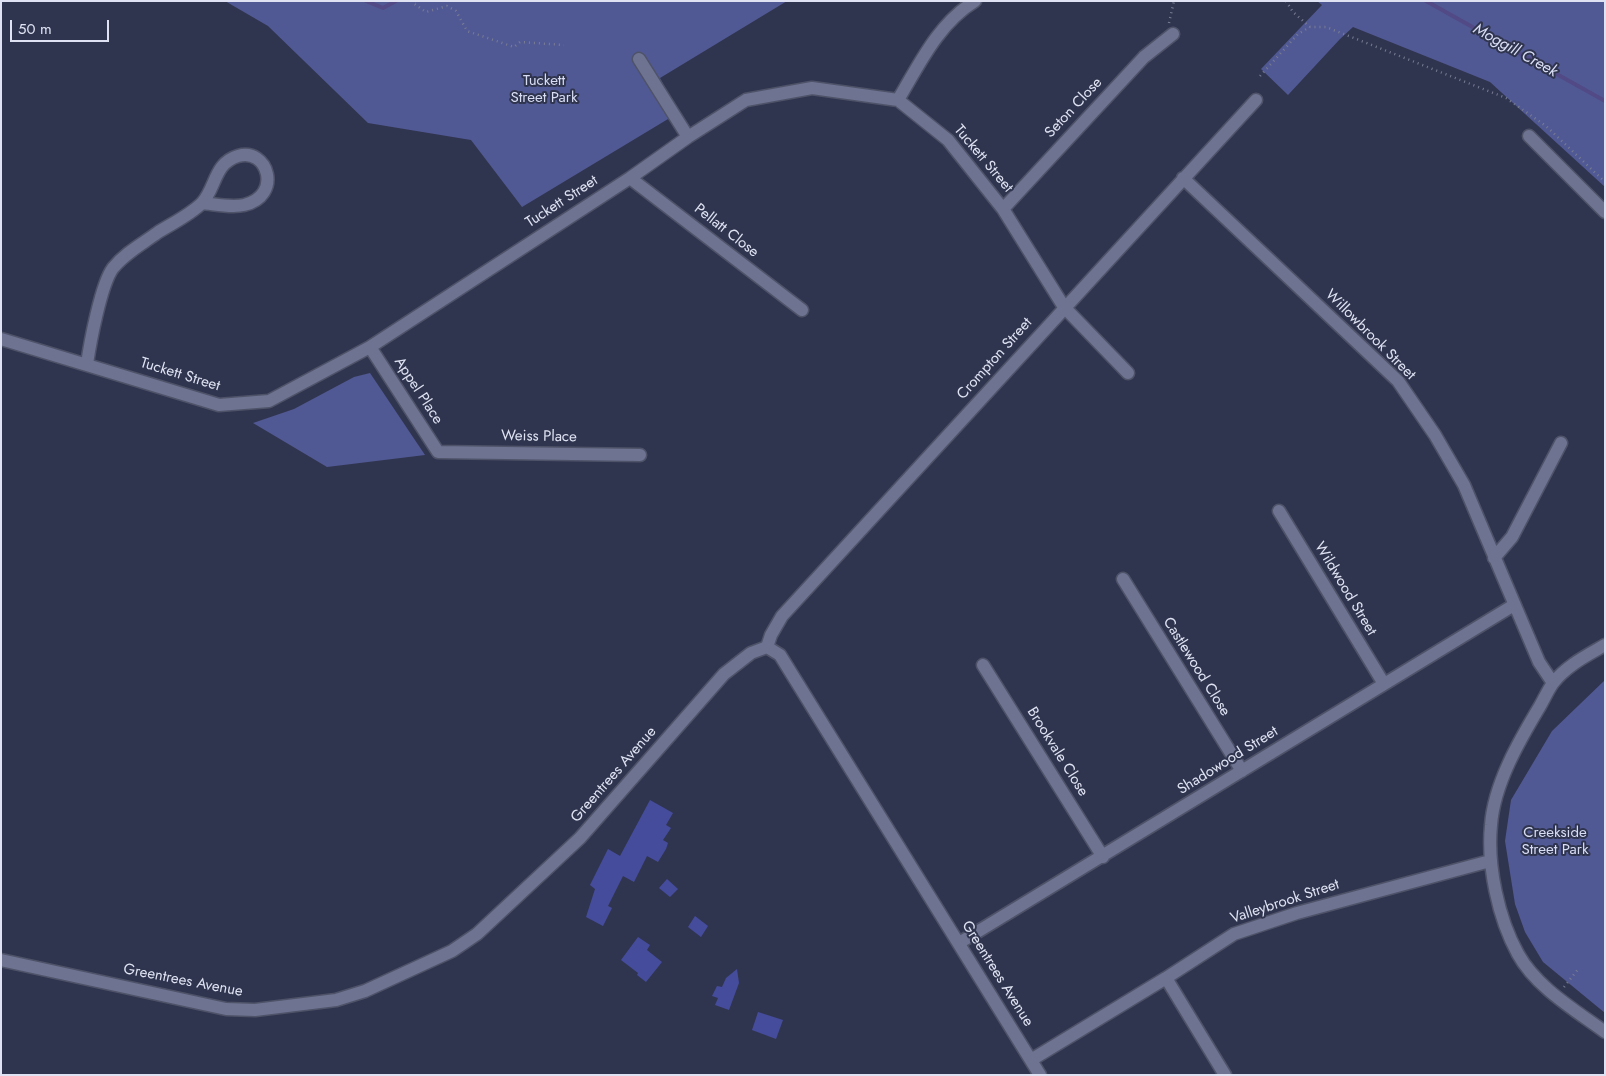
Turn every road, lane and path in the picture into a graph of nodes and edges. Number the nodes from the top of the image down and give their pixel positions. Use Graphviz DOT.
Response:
graph roads {
  1 [pos="415,1"];
  2 [pos="975,1"];
  3 [pos="1174,1"];
  4 [pos="1286,1"];
  5 [pos="1310,27"];
  6 [pos="1173,34"];
  7 [pos="564,45"];
  8 [pos="639,59"];
  9 [pos="1260,76"];
  10 [pos="898,100"];
  11 [pos="1256,100"];
  12 [pos="688,136"];
  13 [pos="1529,136"];
  14 [pos="630,178"];
  15 [pos="1183,178"];
  16 [pos="1605,182"];
  17 [pos="202,202"];
  18 [pos="1003,209"];
  19 [pos="1605,212"];
  20 [pos="1064,307"];
  21 [pos="802,310"];
  22 [pos="1,339"];
  23 [pos="370,347"];
  24 [pos="87,364"];
  25 [pos="1128,373"];
  26 [pos="1561,443"];
  27 [pos="438,452"];
  28 [pos="640,455"];
  29 [pos="1279,511"];
  30 [pos="1494,558"];
  31 [pos="1124,579"];
  32 [pos="1514,605"];
  33 [pos="1605,645"];
  34 [pos="767,647"];
  35 [pos="983,665"];
  36 [pos="1553,683"];
  37 [pos="1384,684"];
  38 [pos="1242,771"];
  39 [pos="1103,857"];
  40 [pos="1490,861"];
  41 [pos="959,943"];
  42 [pos="1,960"];
  43 [pos="1579,968"];
  44 [pos="1166,978"];
  45 [pos="1557,996"];
  46 [pos="1605,1032"];
  47 [pos="1031,1060"];
  48 [pos="1040,1075"];
  49 [pos="1225,1075"];
  1 -- 7 [label="path"];
  2 -- 10 [label="street"];
  3 -- 6 [label="path"];
  4 -- 5 [label="path"];
  5 -- 9 [label="path"];
  5 -- 16 [label="path"];
  6 -- 18 [label="street, Seton Close"];
  8 -- 12 [label="street"];
  10 -- 12 [label="street, Tuckett Street"];
  10 -- 18 [label="street, Tuckett Street"];
  11 -- 15 [label="street, Crompton Street"];
  12 -- 14 [label="street, Tuckett Street"];
  13 -- 19 [label="street"];
  14 -- 21 [label="street, Pellatt Close"];
  14 -- 23 [label="street, Tuckett Street"];
  15 -- 20 [label="street, Crompton Street"];
  15 -- 30 [label="street, Willowbrook Street"];
  17 -- 17 [label="street"];
  17 -- 24 [label="street"];
  18 -- 20 [label="street, Tuckett Street"];
  20 -- 25 [label="street, Tuckett Street"];
  20 -- 34 [label="street, Crompton Street"];
  22 -- 24 [label="street, Tuckett Street"];
  23 -- 24 [label="street, Tuckett Street"];
  23 -- 27 [label="street, Appel Place"];
  26 -- 30 [label="street"];
  27 -- 28 [label="street, Weiss Place"];
  29 -- 37 [label="street, Wildwood Street"];
  30 -- 32 [label="street, Willowbrook Street"];
  31 -- 38 [label="street, Castlewood Close"];
  32 -- 36 [label="street, Willowbrook Street"];
  32 -- 37 [label="street, Shadowood Street"];
  33 -- 36 [label="street"];
  34 -- 41 [label="street, Greentrees Avenue"];
  34 -- 42 [label="street, Greentrees Avenue"];
  35 -- 39 [label="street, Brookvale Close"];
  36 -- 40 [label="street"];
  37 -- 38 [label="street, Shadowood Street"];
  38 -- 39 [label="street, Shadowood Street"];
  39 -- 41 [label="street, Shadowood Street"];
  40 -- 44 [label="street, Valleybrook Street"];
  40 -- 45 [label="street"];
  41 -- 47 [label="street, Greentrees Avenue"];
  43 -- 45 [label="path"];
  44 -- 47 [label="street, Valleybrook Street"];
  44 -- 49 [label="street"];
  45 -- 46 [label="street"];
  47 -- 48 [label="street, Greentrees Avenue"];
}
